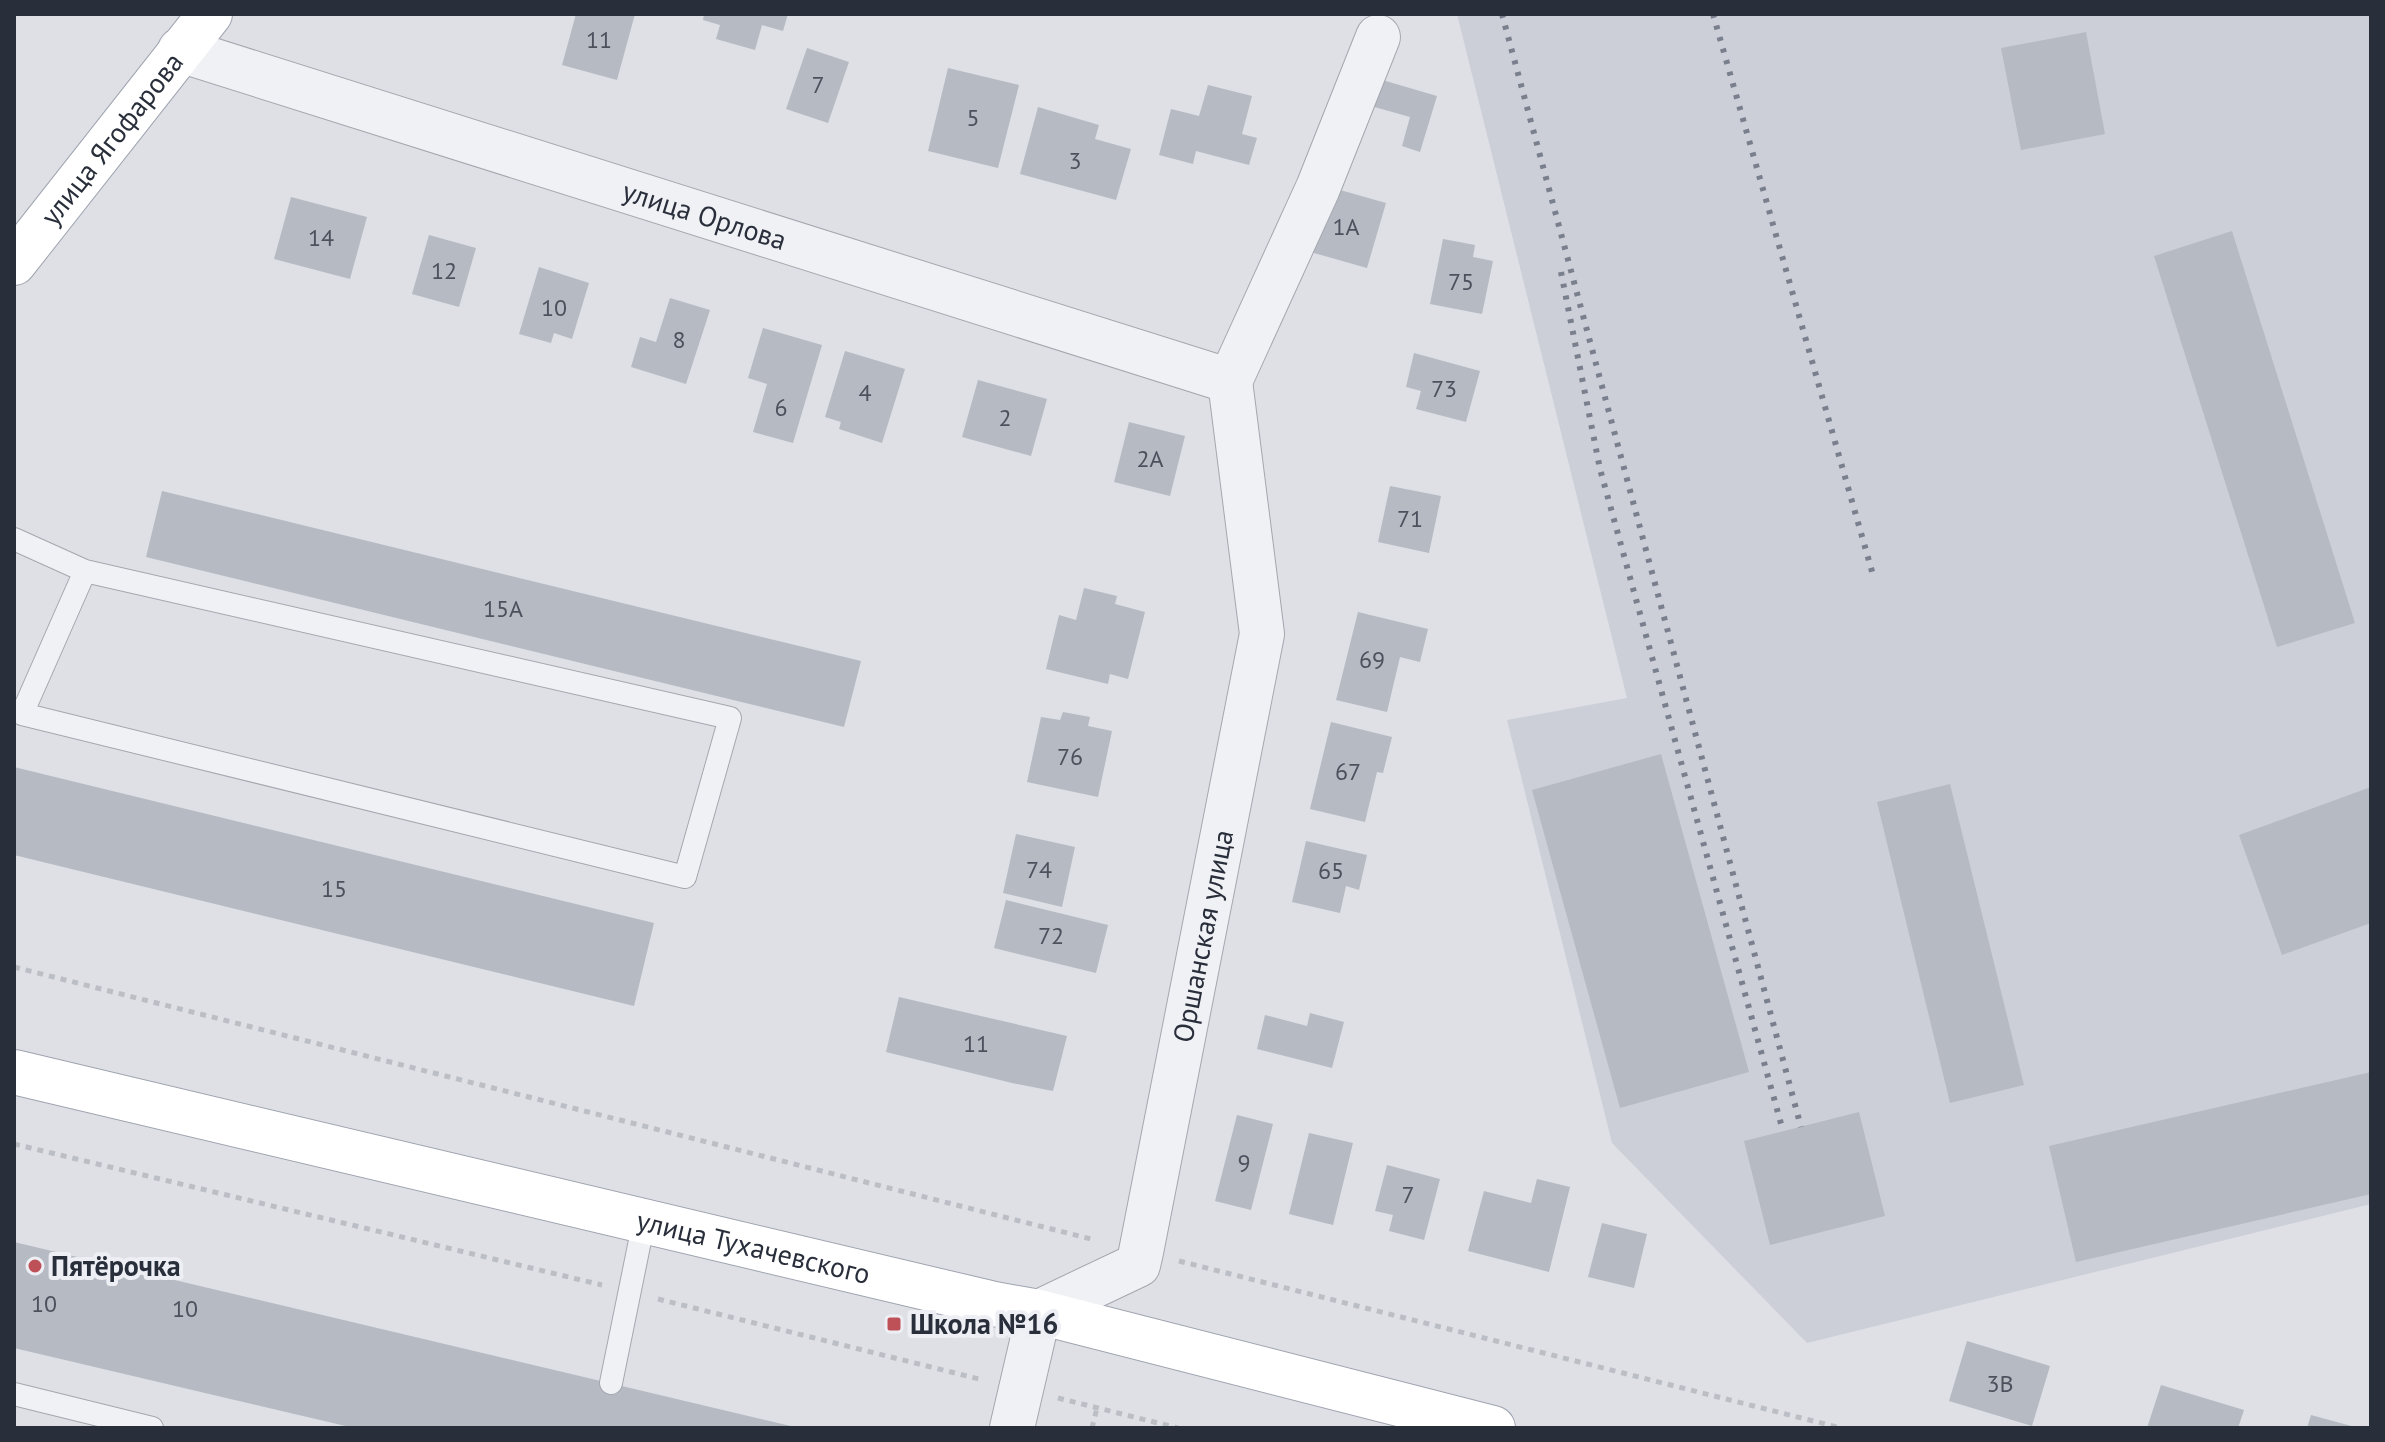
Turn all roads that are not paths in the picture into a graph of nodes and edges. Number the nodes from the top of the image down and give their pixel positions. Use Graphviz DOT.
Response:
graph roads {
  1 [pos="210,14"];
  2 [pos="1378,37"];
  3 [pos="180,50"];
  4 [pos="14,263"];
  5 [pos="1230,381"];
  6 [pos="14,539"];
  7 [pos="85,571"];
  8 [pos="14,1072"];
  9 [pos="644,1221"];
  10 [pos="1039,1312"];
  11 [pos="611,1383"];
  12 [pos="14,1394"];
  13 [pos="1016,1408"];
  14 [pos="152,1428"];
  15 [pos="1493,1428"];
  1 -- 3 [label="main road, улица Ягофарова"];
  2 -- 5 [label="street"];
  3 -- 4 [label="main road, улица Ягофарова"];
  3 -- 5 [label="street, улица Орлова"];
  5 -- 10 [label="street, Оршанская улица"];
  6 -- 7 [label="lane"];
  7 -- 7 [label="lane"];
  8 -- 9 [label="main road, улица Тухачевского"];
  9 -- 10 [label="main road, улица Тухачевского"];
  9 -- 11 [label="lane"];
  10 -- 13 [label="street"];
  10 -- 15 [label="main road, улица Тухачевского"];
  12 -- 14 [label="lane"];
}
